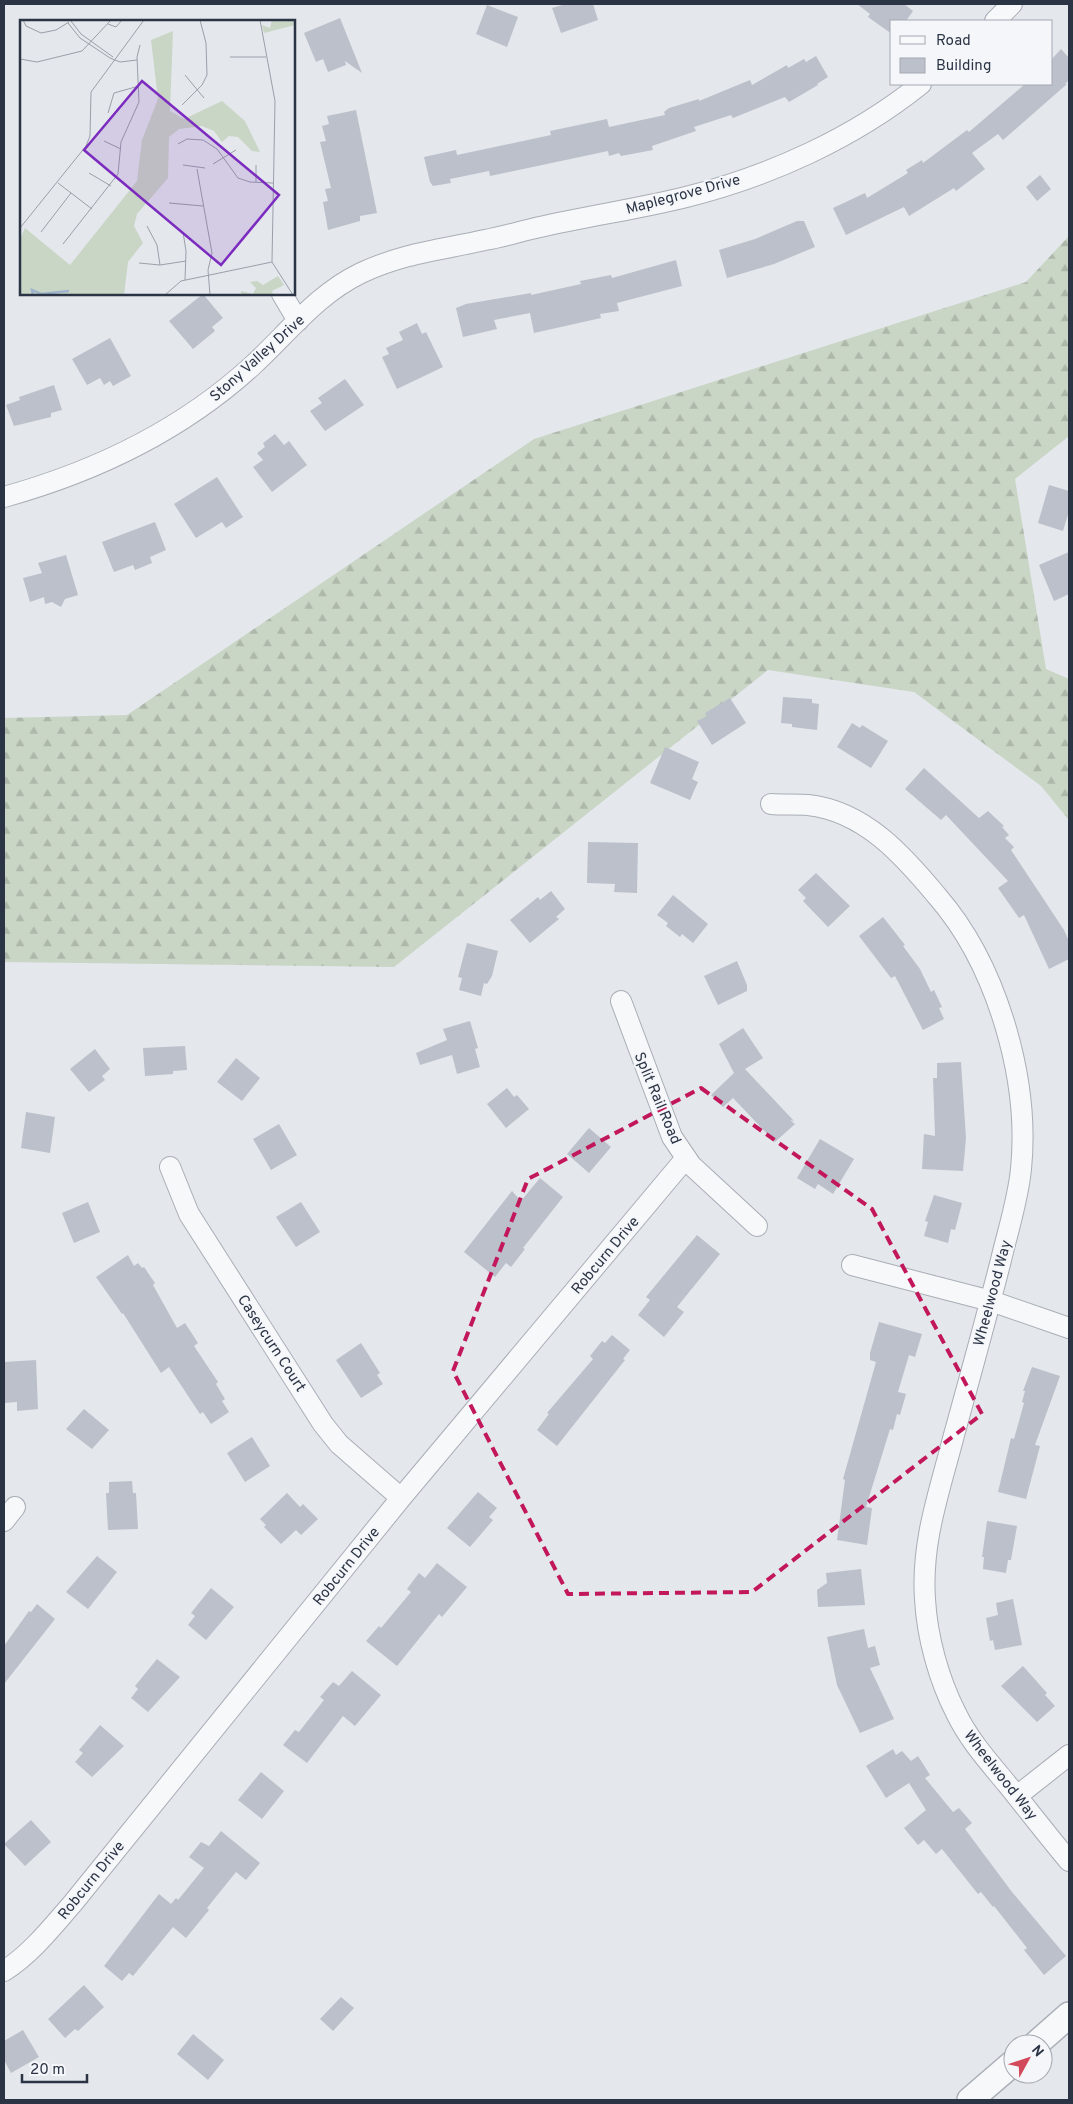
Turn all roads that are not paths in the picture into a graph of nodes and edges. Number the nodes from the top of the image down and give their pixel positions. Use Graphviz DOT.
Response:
graph roads {
  1 [pos="920,85"];
  2 [pos="484,241"];
  3 [pos="283,295"];
  4 [pos="298,321"];
  5 [pos="4,497"];
  6 [pos="771,804"];
  7 [pos="621,1001"];
  8 [pos="686,1158"];
  9 [pos="170,1168"];
  10 [pos="757,1226"];
  11 [pos="852,1265"];
  12 [pos="991,1301"];
  13 [pos="1069,1328"];
  14 [pos="401,1498"];
  15 [pos="1069,1755"];
  16 [pos="1017,1796"];
  17 [pos="1069,1862"];
  18 [pos="4,1971"];
  19 [pos="1069,2015"];
  20 [pos="1047,2034"];
  21 [pos="1003,2072"];
  22 [pos="970,2100"];
  1 -- 2 [label="street, Maplegrove Drive"];
  2 -- 4 [label="street, Stony Valley Drive"];
  3 -- 4 [label="street"];
  4 -- 5 [label="street, Stony Valley Drive"];
  6 -- 12 [label="street, Wheelwood Way"];
  7 -- 8 [label="street, Split Rail Road"];
  8 -- 10 [label="street, Split Rail Road"];
  8 -- 14 [label="street, Robcurn Drive"];
  9 -- 14 [label="street, Caseycurn Court"];
  11 -- 12 [label="street"];
  12 -- 13 [label="street"];
  12 -- 16 [label="street, Wheelwood Way"];
  14 -- 18 [label="street, Robcurn Drive"];
  15 -- 16 [label="street"];
  16 -- 17 [label="street, Wheelwood Way"];
  19 -- 20 [label="street"];
  21 -- 22 [label="street"];
}
